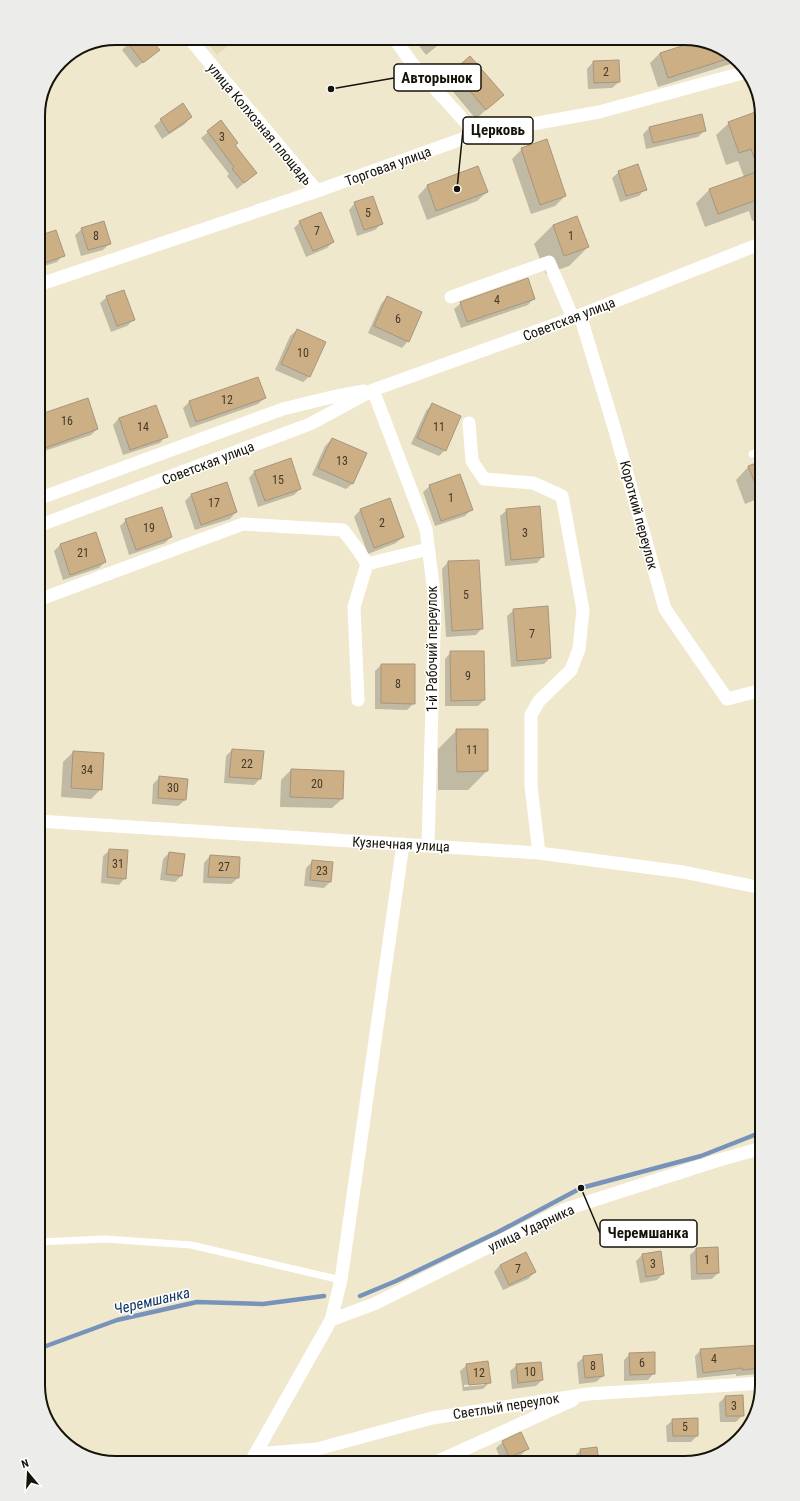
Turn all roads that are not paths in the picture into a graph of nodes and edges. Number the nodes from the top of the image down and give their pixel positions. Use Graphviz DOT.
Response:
graph roads {
  1 [pos="195,45"];
  2 [pos="399,45"];
  3 [pos="740,74"];
  4 [pos="476,134"];
  5 [pos="317,191"];
  6 [pos="755,246"];
  7 [pos="45,283"];
  8 [pos="451,296"];
  9 [pos="576,317"];
  10 [pos="373,390"];
  11 [pos="469,423"];
  12 [pos="755,453"];
  13 [pos="752,454"];
  14 [pos="45,496"];
  15 [pos="45,523"];
  16 [pos="428,549"];
  17 [pos="367,564"];
  18 [pos="45,597"];
  19 [pos="755,692"];
  20 [pos="358,700"];
  21 [pos="45,821"];
  22 [pos="403,844"];
  23 [pos="428,845"];
  24 [pos="539,853"];
  25 [pos="755,887"];
  26 [pos="755,1150"];
  27 [pos="45,1242"];
  28 [pos="340,1280"];
  29 [pos="331,1320"];
  30 [pos="755,1383"];
  31 [pos="588,1394"];
  32 [pos="253,1456"];
  33 [pos="266,1456"];
  34 [pos="450,1456"];
  1 -- 5 [label="street, улица Колхозная площадь"];
  2 -- 4 [label="street"];
  3 -- 4 [label="street, Торговая улица"];
  4 -- 5 [label="street, Торговая улица"];
  5 -- 7 [label="street, Торговая улица"];
  6 -- 9 [label="street, Советская улица"];
  8 -- 9 [label="street, Короткий переулок"];
  9 -- 10 [label="street, Советская улица"];
  9 -- 19 [label="street, Короткий переулок"];
  10 -- 14 [label="street, Советская улица"];
  10 -- 15 [label="street, Советская улица"];
  10 -- 16 [label="street, 1-й Рабочий переулок"];
  11 -- 24 [label="street"];
  12 -- 13 [label="lane"];
  16 -- 17 [label="street"];
  16 -- 23 [label="street, 1-й Рабочий переулок"];
  17 -- 18 [label="street"];
  17 -- 20 [label="street"];
  21 -- 22 [label="street, Кузнечная улица"];
  22 -- 23 [label="street, Кузнечная улица"];
  22 -- 28 [label="street"];
  23 -- 24 [label="street, Кузнечная улица"];
  24 -- 25 [label="street, Кузнечная улица"];
  26 -- 29 [label="street, улица Ударника"];
  27 -- 28 [label="lane"];
  28 -- 29 [label="street"];
  29 -- 32 [label="street"];
  30 -- 31 [label="street, Светлый переулок"];
  31 -- 33 [label="street, Светлый переулок"];
  31 -- 34 [label="street"];
}
